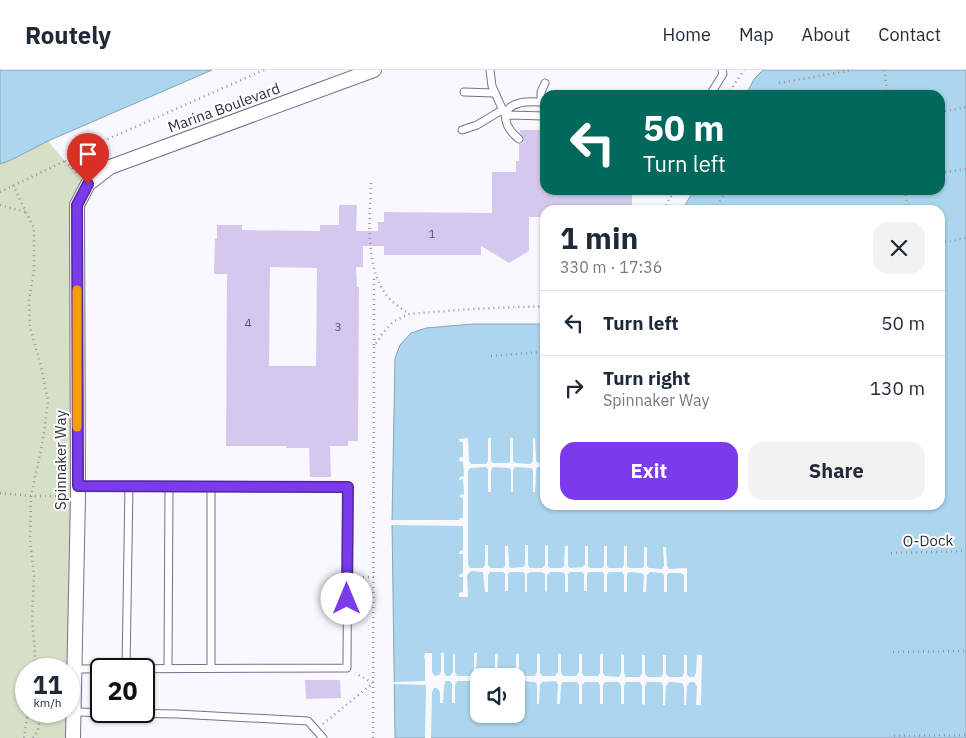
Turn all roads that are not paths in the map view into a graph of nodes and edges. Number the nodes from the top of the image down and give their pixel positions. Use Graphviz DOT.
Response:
graph roads {
  1 [pos="374,70"];
  2 [pos="490,70"];
  3 [pos="722,70"];
  4 [pos="545,83"];
  5 [pos="542,90"];
  6 [pos="712,90"];
  7 [pos="464,92"];
  8 [pos="494,93"];
  9 [pos="540,102"];
  10 [pos="504,112"];
  11 [pos="540,116"];
  12 [pos="462,130"];
  13 [pos="519,139"];
  14 [pos="88,184"];
  15 [pos="129,486"];
  16 [pos="169,486"];
  17 [pos="211,487"];
  18 [pos="78,491"];
  19 [pos="75,658"];
  20 [pos="126,658"];
  21 [pos="155,668"];
  22 [pos="168,668"];
  23 [pos="211,668"];
  24 [pos="80,712"];
  25 [pos="74,723"];
  26 [pos="73,738"];
  27 [pos="323,738"];
  1 -- 14 [label="street, Marina Boulevard"];
  2 -- 8 [label="lane"];
  3 -- 6 [label="lane"];
  4 -- 5 [label="lane"];
  7 -- 8 [label="lane"];
  8 -- 10 [label="lane"];
  9 -- 10 [label="lane"];
  10 -- 11 [label="lane"];
  10 -- 12 [label="lane"];
  10 -- 13 [label="lane"];
  14 -- 18 [label="street, Spinnaker Way"];
  15 -- 16 [label="lane"];
  15 -- 18 [label="lane"];
  15 -- 20 [label="lane"];
  16 -- 17 [label="lane"];
  16 -- 22 [label="lane"];
  17 -- 23 [label="lane"];
  17 -- 23 [label="lane"];
  18 -- 19 [label="street, Spinnaker Way"];
  21 -- 22 [label="lane"];
  22 -- 23 [label="lane"];
  24 -- 27 [label="lane"];
  25 -- 26 [label="street, Spinnaker Way"];
}
